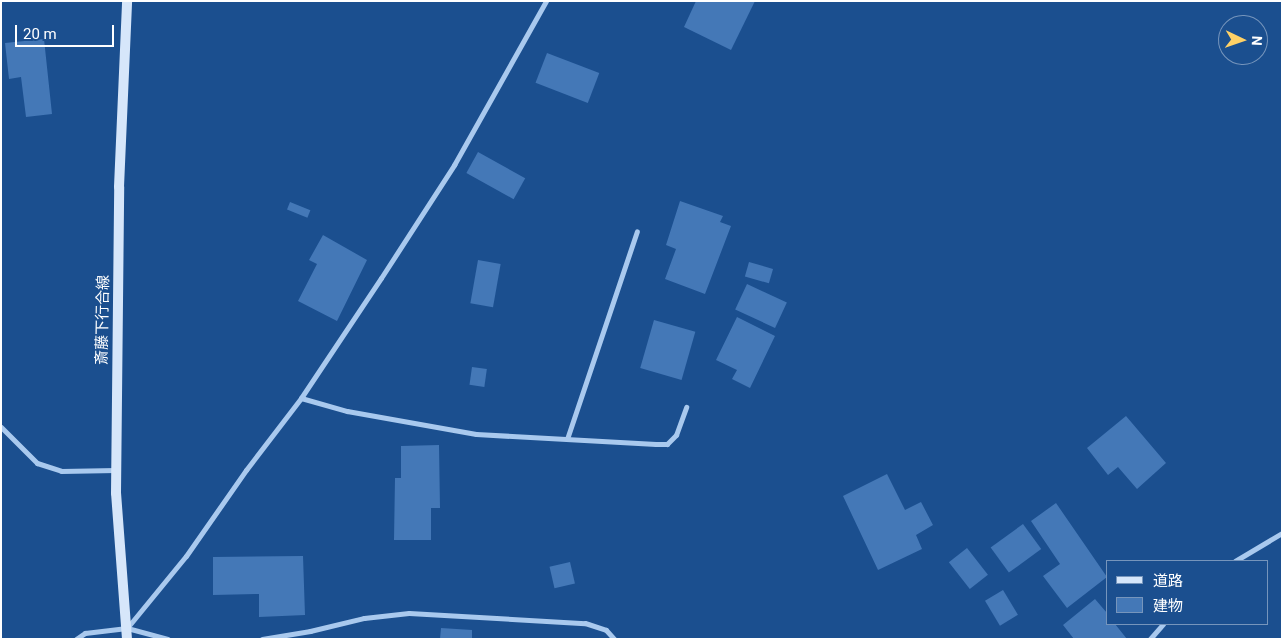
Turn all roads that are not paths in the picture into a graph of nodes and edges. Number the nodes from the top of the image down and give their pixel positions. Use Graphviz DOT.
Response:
graph roads {
  1 [pos="127,1"];
  2 [pos="546,1"];
  3 [pos="637,231"];
  4 [pos="301,398"];
  5 [pos="686,407"];
  6 [pos="1,426"];
  7 [pos="567,439"];
  8 [pos="116,470"];
  9 [pos="1282,533"];
  10 [pos="1236,560"];
  11 [pos="1162,625"];
  12 [pos="127,633"];
  13 [pos="76,639"];
  14 [pos="168,639"];
  15 [pos="262,639"];
  16 [pos="614,639"];
  17 [pos="1150,639"];
  1 -- 8 [label="main road, 斎藤下行合線"];
  2 -- 4 [label="street"];
  3 -- 7 [label="street"];
  4 -- 7 [label="street"];
  4 -- 12 [label="street"];
  5 -- 7 [label="street"];
  6 -- 8 [label="street"];
  8 -- 12 [label="main road, 斎藤下行合線"];
  9 -- 10 [label="street"];
  11 -- 17 [label="street"];
  12 -- 13 [label="street"];
  12 -- 14 [label="street"];
  15 -- 16 [label="street"];
}
